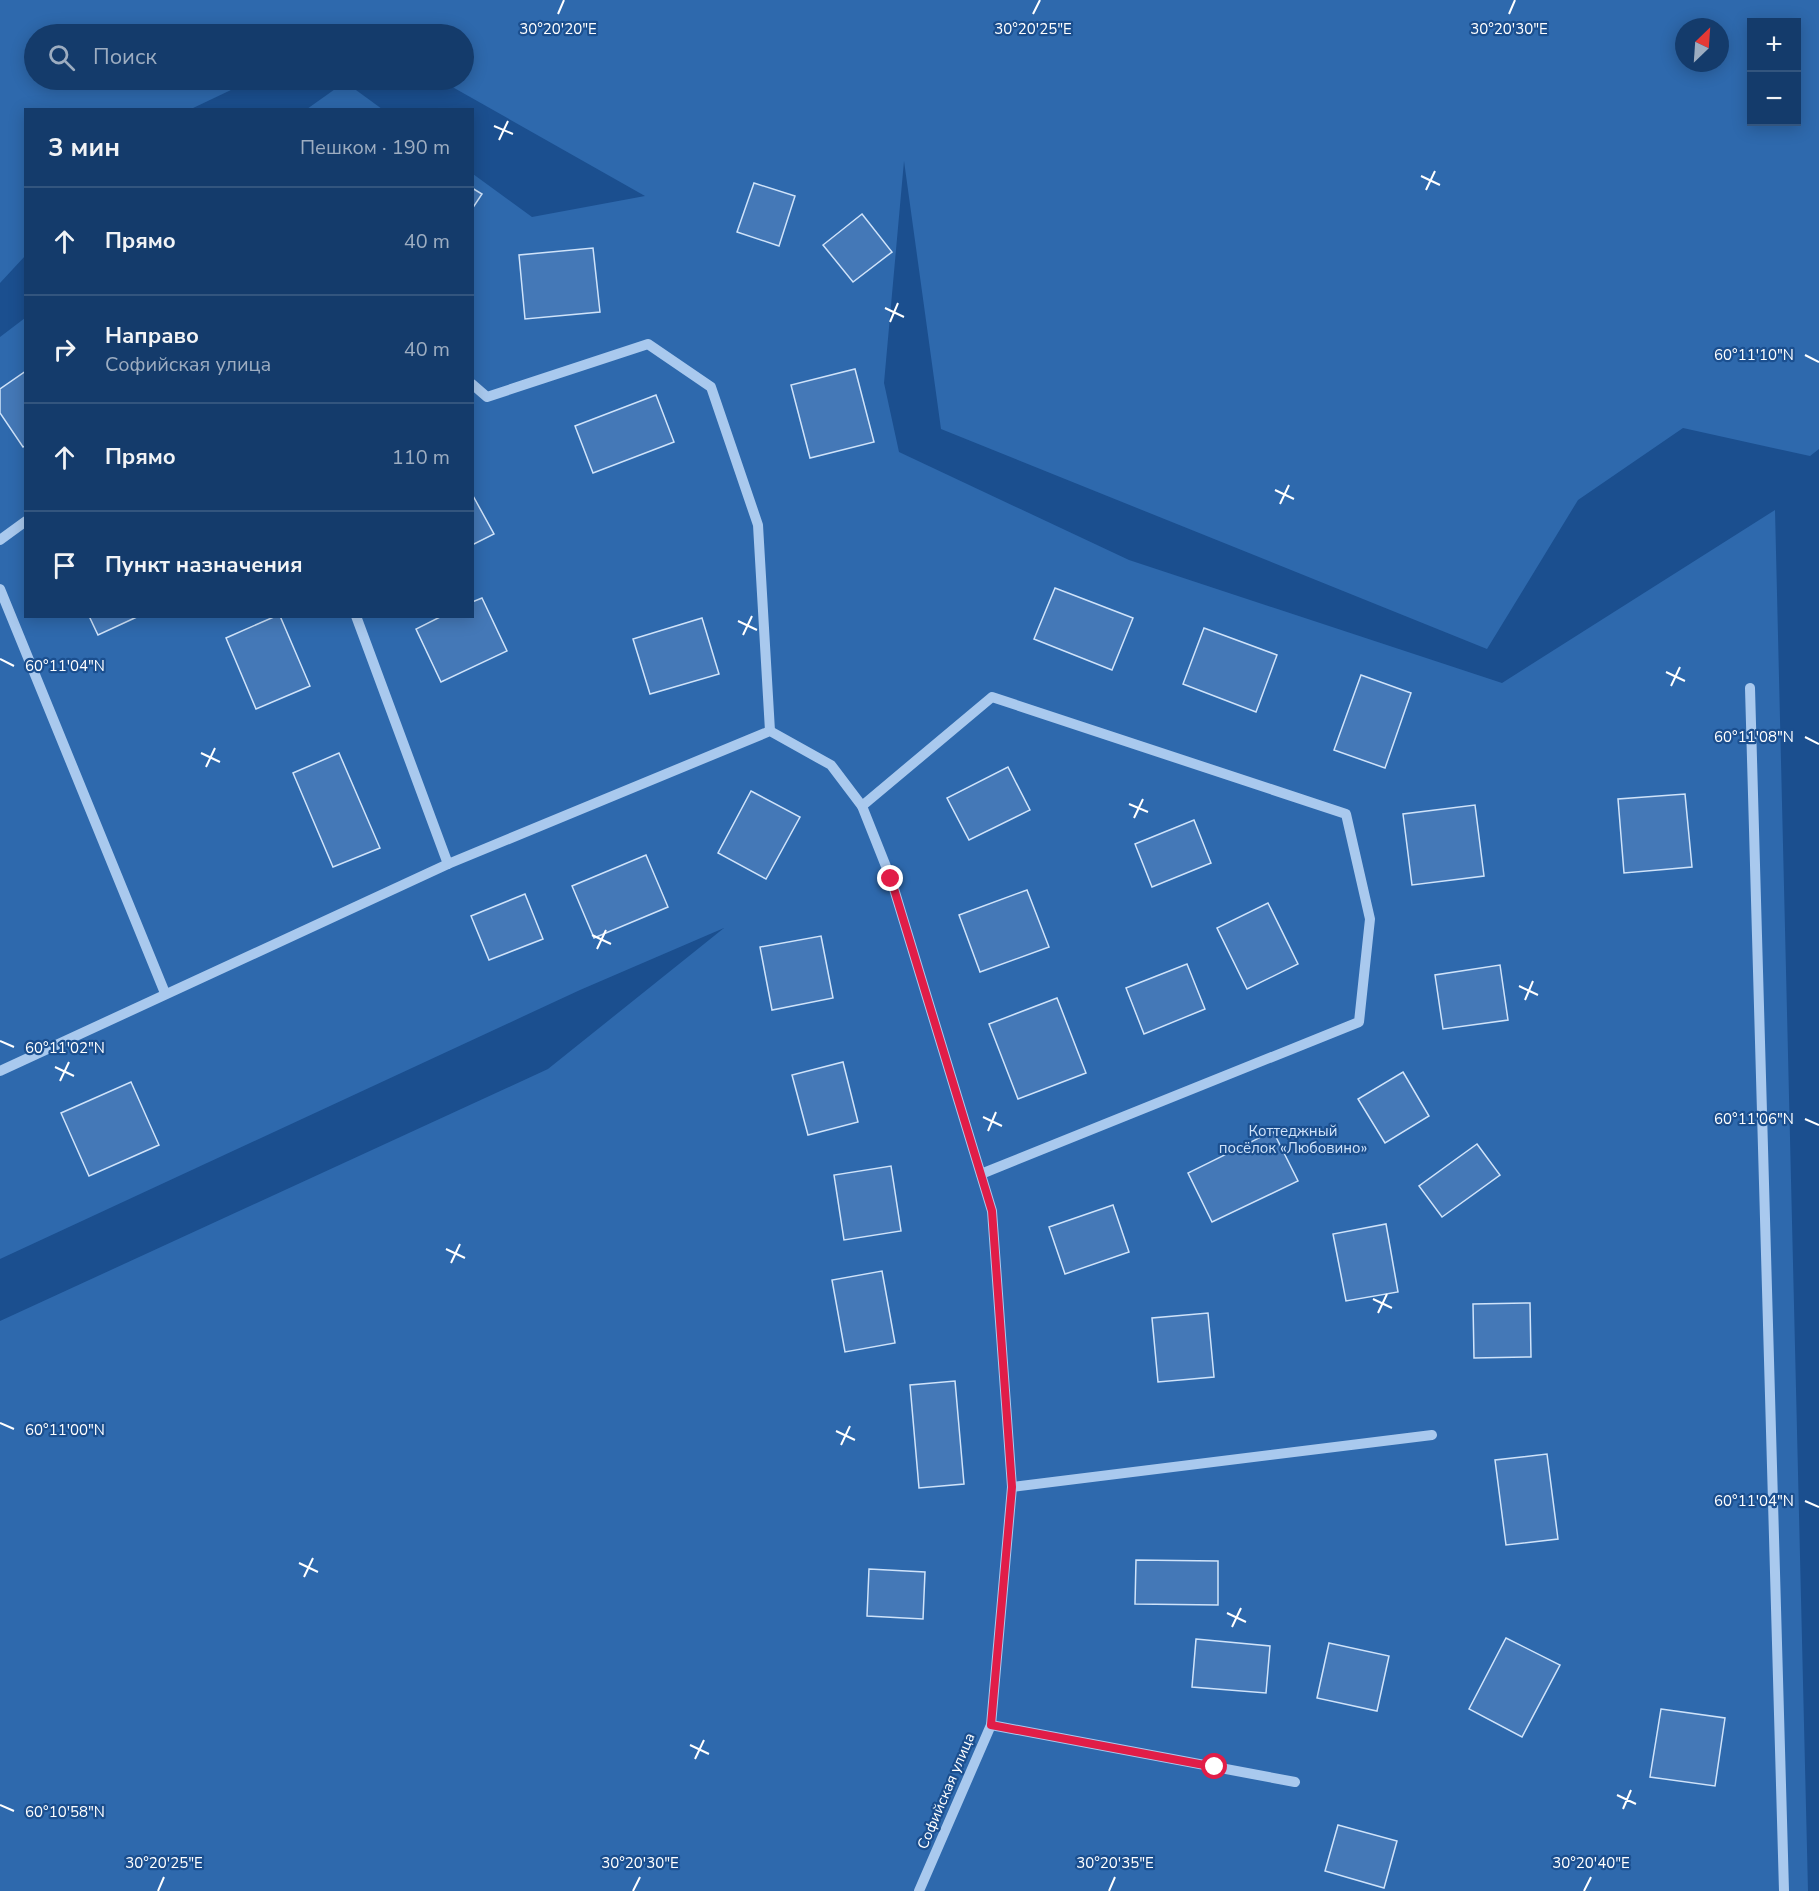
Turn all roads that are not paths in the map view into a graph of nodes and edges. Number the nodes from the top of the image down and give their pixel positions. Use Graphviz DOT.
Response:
graph roads {
  1 [pos="474,386"];
  2 [pos="24,522"];
  3 [pos="0,540"];
  4 [pos="0,589"];
  5 [pos="357,618"];
  6 [pos="1750,688"];
  7 [pos="770,731"];
  8 [pos="862,806"];
  9 [pos="448,864"];
  10 [pos="165,993"];
  11 [pos="0,1071"];
  12 [pos="981,1174"];
  13 [pos="1432,1435"];
  14 [pos="1012,1487"];
  15 [pos="991,1725"];
  16 [pos="1295,1782"];
  17 [pos="919,1891"];
  18 [pos="1784,1891"];
  1 -- 7 [label="street"];
  2 -- 3 [label="street"];
  4 -- 10 [label="street"];
  5 -- 9 [label="street"];
  6 -- 18 [label="street"];
  7 -- 8 [label="street, Софийская улица"];
  7 -- 9 [label="street"];
  8 -- 12 [label="street, Софийская улица"];
  8 -- 12 [label="street"];
  9 -- 10 [label="street"];
  10 -- 11 [label="street"];
  12 -- 14 [label="street, Софийская улица"];
  13 -- 14 [label="street"];
  14 -- 15 [label="street, Софийская улица"];
  15 -- 16 [label="street"];
  15 -- 17 [label="street, Софийская улица"];
}
